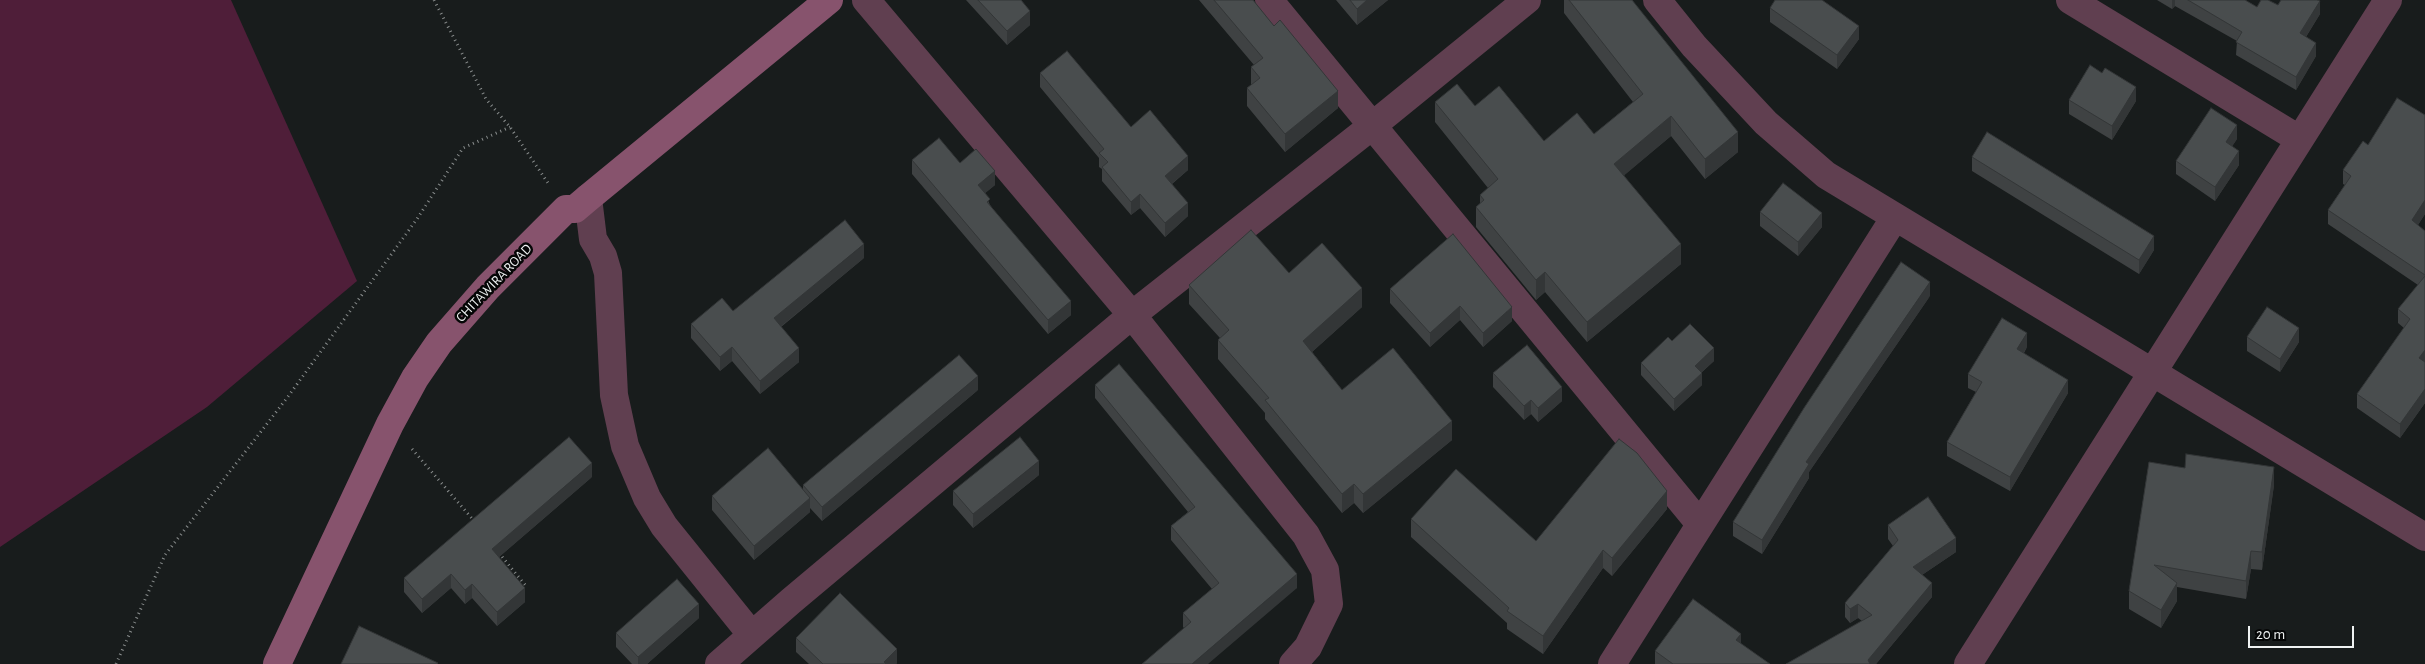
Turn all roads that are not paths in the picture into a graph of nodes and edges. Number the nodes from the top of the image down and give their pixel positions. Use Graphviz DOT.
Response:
graph roads {
  1 [pos="829,0"];
  2 [pos="866,0"];
  3 [pos="1269,0"];
  4 [pos="1527,0"];
  5 [pos="1657,0"];
  6 [pos="2070,0"];
  7 [pos="2388,0"];
  8 [pos="1372,126"];
  9 [pos="2299,139"];
  10 [pos="577,204"];
  11 [pos="1895,217"];
  12 [pos="1132,315"];
  13 [pos="2154,373"];
  14 [pos="1700,524"];
  15 [pos="2425,537"];
  16 [pos="741,652"];
  17 [pos="277,664"];
  18 [pos="1293,664"];
  19 [pos="1612,664"];
  20 [pos="1968,664"];
  1 -- 10 [label="street, CHITAWIRA ROAD"];
  2 -- 12 [label="street"];
  3 -- 8 [label="street"];
  4 -- 8 [label="street"];
  5 -- 11 [label="street"];
  6 -- 9 [label="street"];
  7 -- 9 [label="street"];
  8 -- 12 [label="street"];
  8 -- 14 [label="street"];
  9 -- 13 [label="street"];
  10 -- 16 [label="street"];
  10 -- 17 [label="street, CHITAWIRA ROAD"];
  11 -- 13 [label="street"];
  11 -- 14 [label="street"];
  12 -- 16 [label="street"];
  12 -- 18 [label="street"];
  13 -- 15 [label="street"];
  13 -- 20 [label="street"];
  14 -- 19 [label="street"];
}
